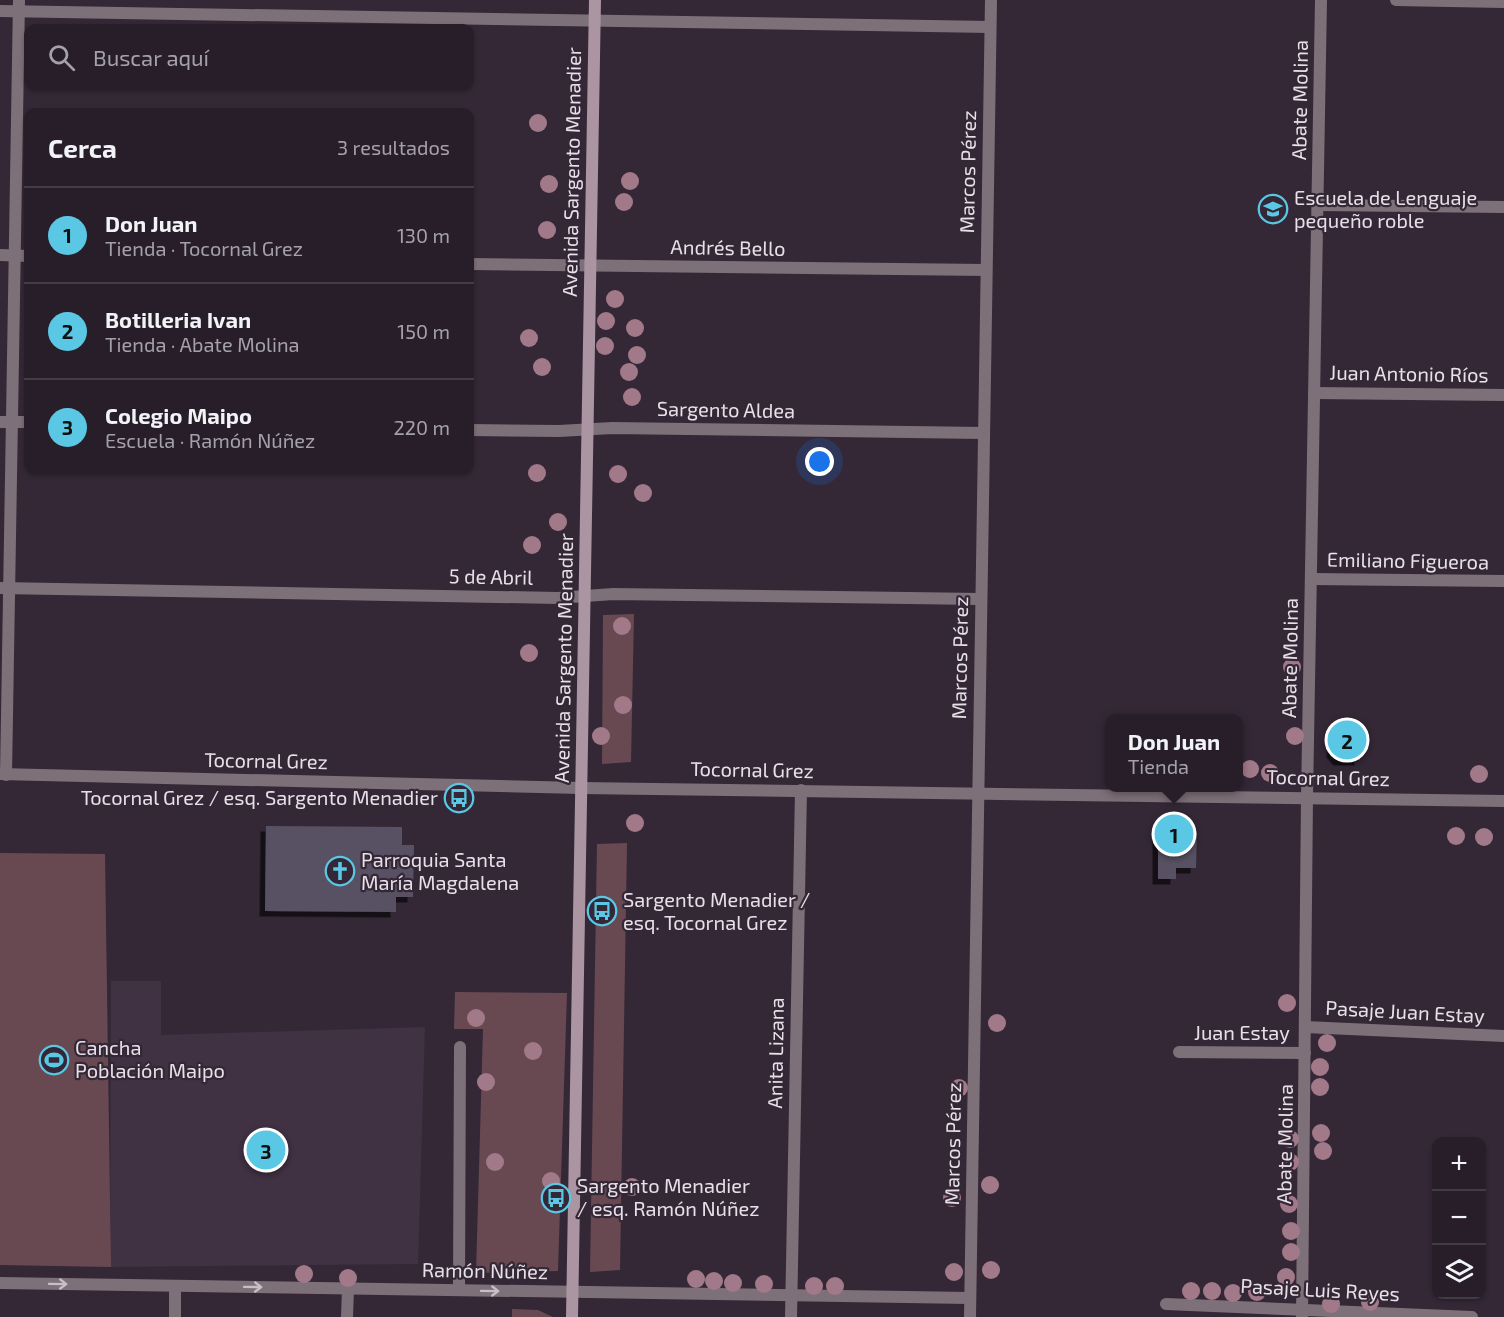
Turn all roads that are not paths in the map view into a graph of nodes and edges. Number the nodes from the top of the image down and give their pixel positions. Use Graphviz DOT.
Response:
graph roads {
  1 [pos="595,0"];
  2 [pos="991,0"];
  3 [pos="1321,0"];
  4 [pos="1396,0"];
  5 [pos="1504,2"];
  6 [pos="19,6"];
  7 [pos="0,11"];
  8 [pos="594,21"];
  9 [pos="990,27"];
  10 [pos="1317,205"];
  11 [pos="1504,207"];
  12 [pos="0,255"];
  13 [pos="15,256"];
  14 [pos="24,256"];
  15 [pos="474,264"];
  16 [pos="590,266"];
  17 [pos="986,270"];
  18 [pos="1314,393"];
  19 [pos="1504,395"];
  20 [pos="6,422"];
  21 [pos="24,422"];
  22 [pos="474,430"];
  23 [pos="587,430"];
  24 [pos="983,434"];
  25 [pos="1311,579"];
  26 [pos="1504,581"];
  27 [pos="4,588"];
  28 [pos="584,596"];
  29 [pos="981,599"];
  30 [pos="3,775"];
  31 [pos="581,788"];
  32 [pos="801,790"];
  33 [pos="978,792"];
  34 [pos="1307,797"];
  35 [pos="1504,801"];
  36 [pos="1305,1027"];
  37 [pos="1504,1036"];
  38 [pos="460,1047"];
  39 [pos="1179,1052"];
  40 [pos="1305,1053"];
  41 [pos="0,1283"];
  42 [pos="175,1286"];
  43 [pos="348,1288"];
  44 [pos="459,1290"];
  45 [pos="573,1292"];
  46 [pos="791,1296"];
  47 [pos="970,1298"];
  48 [pos="1166,1304"];
  49 [pos="1302,1313"];
  50 [pos="174,1317"];
  51 [pos="347,1317"];
  52 [pos="572,1317"];
  53 [pos="791,1317"];
  54 [pos="970,1317"];
  55 [pos="1472,1317"];
  1 -- 8 [label="main road, Avenida Sargento Menadier"];
  2 -- 9 [label="street, Marcos Pérez"];
  3 -- 10 [label="street, Abate Molina"];
  4 -- 5 [label="street"];
  6 -- 7 [label="street"];
  6 -- 8 [label="street"];
  6 -- 13 [label="street"];
  8 -- 9 [label="street"];
  8 -- 16 [label="main road, Avenida Sargento Menadier"];
  9 -- 17 [label="street, Marcos Pérez"];
  10 -- 11 [label="street"];
  10 -- 18 [label="street, Abate Molina"];
  12 -- 13 [label="street"];
  13 -- 14 [label="street"];
  13 -- 20 [label="street"];
  15 -- 16 [label="street, Andrés Bello"];
  16 -- 17 [label="street, Andrés Bello"];
  16 -- 23 [label="main road, Avenida Sargento Menadier"];
  17 -- 24 [label="street, Marcos Pérez"];
  18 -- 19 [label="street, Juan Antonio Ríos"];
  18 -- 25 [label="street, Abate Molina"];
  20 -- 21 [label="street"];
  20 -- 27 [label="street"];
  22 -- 23 [label="street, Sargento Aldea"];
  23 -- 24 [label="street, Sargento Aldea"];
  23 -- 28 [label="main road, Avenida Sargento Menadier"];
  24 -- 29 [label="street, Marcos Pérez"];
  25 -- 26 [label="street, Emiliano Figueroa"];
  25 -- 34 [label="street, Abate Molina"];
  27 -- 28 [label="street, 5 de Abril"];
  27 -- 30 [label="street"];
  28 -- 29 [label="street, 5 de Abril"];
  28 -- 31 [label="main road, Avenida Sargento Menadier"];
  29 -- 33 [label="street, Marcos Pérez"];
  30 -- 31 [label="street, Tocornal Grez"];
  31 -- 32 [label="street, Tocornal Grez"];
  31 -- 45 [label="main road, Avenida Sargento Menadier"];
  32 -- 33 [label="street, Tocornal Grez"];
  32 -- 46 [label="street, Anita Lizana"];
  33 -- 34 [label="street, Tocornal Grez"];
  33 -- 47 [label="street, Marcos Pérez"];
  34 -- 35 [label="street, Tocornal Grez"];
  34 -- 36 [label="street, Abate Molina"];
  36 -- 37 [label="street, Pasaje Juan Estay"];
  36 -- 40 [label="street, Abate Molina"];
  38 -- 44 [label="street"];
  39 -- 40 [label="street, Juan Estay"];
  40 -- 49 [label="street, Abate Molina"];
  41 -- 42 [label="street, Ramón Núñez, one-way"];
  42 -- 43 [label="street, Ramón Núñez, one-way"];
  42 -- 50 [label="street"];
  43 -- 44 [label="street, Ramón Núñez"];
  43 -- 51 [label="street"];
  44 -- 45 [label="street, Ramón Núñez, one-way"];
  45 -- 46 [label="street, Ramón Núñez"];
  45 -- 52 [label="main road, Avenida Sargento Menadier"];
  46 -- 47 [label="street, Ramón Núñez"];
  46 -- 53 [label="street, Anita Lizana"];
  47 -- 54 [label="street, Marcos Pérez"];
  48 -- 49 [label="street, Pasaje Luis Reyes"];
  49 -- 55 [label="street, Pasaje Luis Reyes"];
}
